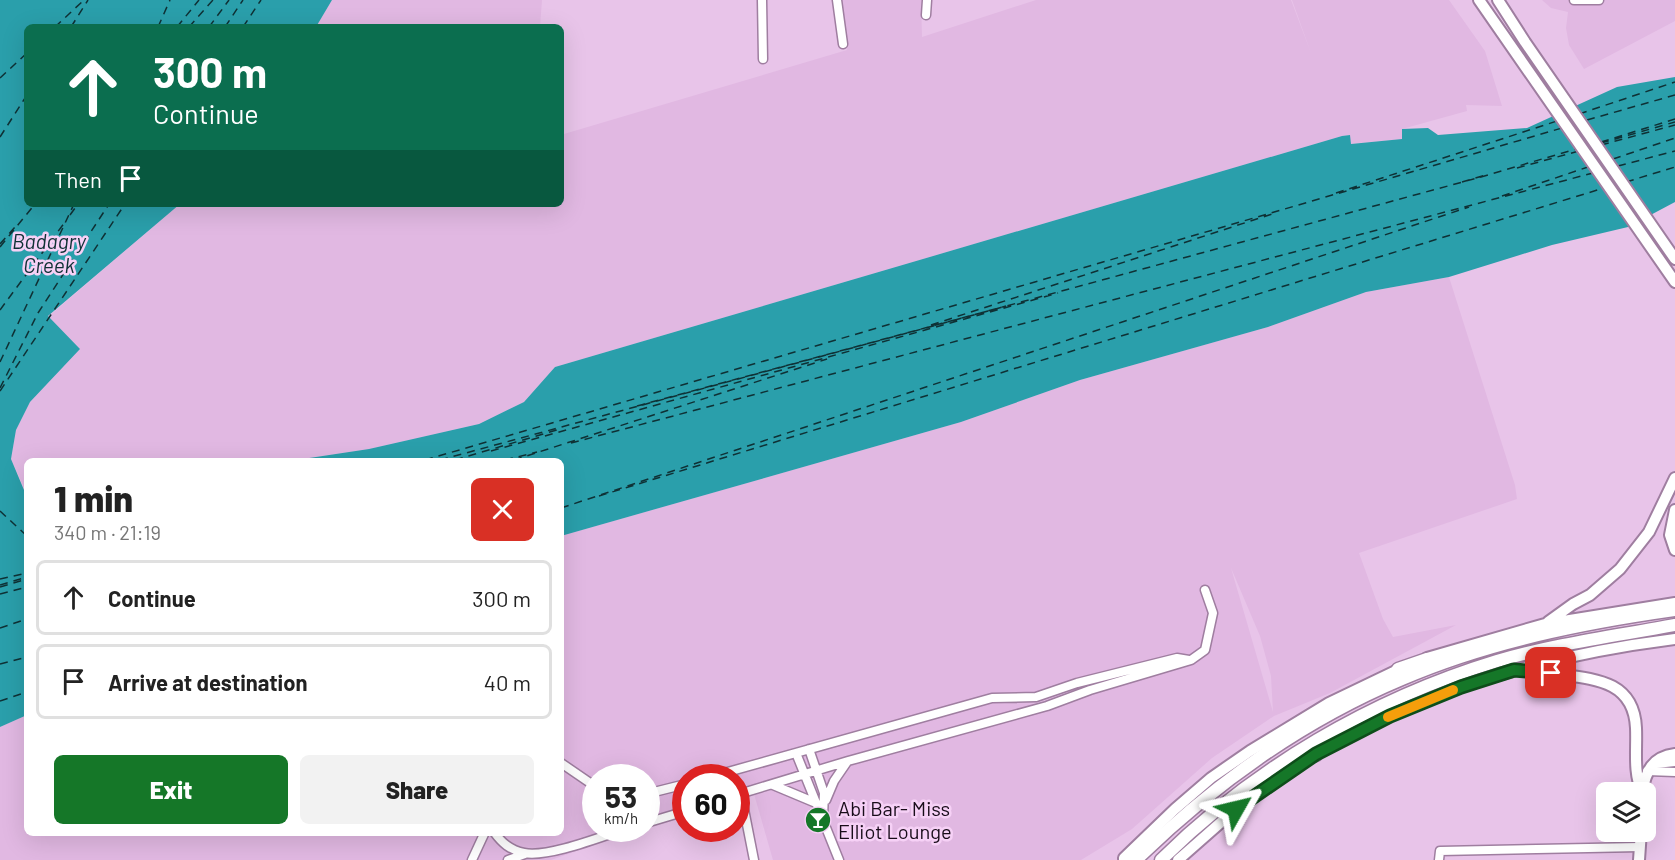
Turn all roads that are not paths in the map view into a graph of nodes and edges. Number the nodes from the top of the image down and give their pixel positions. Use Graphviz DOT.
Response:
graph roads {
  1 [pos="762,0"];
  2 [pos="837,0"];
  3 [pos="927,0"];
  4 [pos="1479,0"];
  5 [pos="1498,0"];
  6 [pos="1574,0"];
  7 [pos="1599,0"];
  8 [pos="926,15"];
  9 [pos="843,44"];
  10 [pos="763,59"];
  11 [pos="1675,259"];
  12 [pos="1673,280"];
  13 [pos="1675,478"];
  14 [pos="1675,510"];
  15 [pos="1675,550"];
  16 [pos="1205,590"];
  17 [pos="1675,603"];
  18 [pos="1675,610"];
  19 [pos="1545,624"];
  20 [pos="1675,625"];
  21 [pos="1675,639"];
  22 [pos="1446,657"];
  23 [pos="1191,660"];
  24 [pos="1514,670"];
  25 [pos="1400,674"];
  26 [pos="1314,741"];
  27 [pos="809,749"];
  28 [pos="796,753"];
  29 [pos="1316,754"];
  30 [pos="1675,754"];
  31 [pos="1297,758"];
  32 [pos="848,761"];
  33 [pos="1675,761"];
  34 [pos="1655,762"];
  35 [pos="564,765"];
  36 [pos="750,766"];
  37 [pos="1280,771"];
  38 [pos="1647,771"];
  39 [pos="816,772"];
  40 [pos="1675,772"];
  41 [pos="804,776"];
  42 [pos="582,779"];
  43 [pos="1637,782"];
  44 [pos="1644,782"];
  45 [pos="772,785"];
  46 [pos="750,792"];
  47 [pos="820,803"];
  48 [pos="483,836"];
  49 [pos="497,836"];
  50 [pos="582,842"];
  51 [pos="750,842"];
  52 [pos="1640,842"];
  53 [pos="1640,847"];
  54 [pos="527,854"];
  55 [pos="1132,856"];
  56 [pos="472,860"];
  57 [pos="508,860"];
  58 [pos="754,860"];
  59 [pos="839,860"];
  60 [pos="1161,860"];
  61 [pos="1178,860"];
  62 [pos="1439,860"];
  63 [pos="1640,860"];
  1 -- 10 [label="street"];
  2 -- 9 [label="street"];
  3 -- 8 [label="street"];
  4 -- 12 [label="main road"];
  5 -- 11 [label="main road"];
  6 -- 7 [label="street"];
  13 -- 19 [label="main road"];
  14 -- 15 [label="main road"];
  16 -- 23 [label="street"];
  17 -- 19 [label="main road"];
  18 -- 22 [label="highway"];
  19 -- 22 [label="main road"];
  20 -- 26 [label="highway"];
  21 -- 24 [label="main road"];
  22 -- 25 [label="highway"];
  22 -- 25 [label="highway"];
  23 -- 27 [label="street"];
  23 -- 32 [label="street"];
  24 -- 29 [label="main road"];
  24 -- 43 [label="main road"];
  25 -- 55 [label="highway"];
  26 -- 31 [label="highway"];
  26 -- 37 [label="highway"];
  27 -- 28 [label="street"];
  27 -- 39 [label="street"];
  28 -- 36 [label="street"];
  28 -- 41 [label="street"];
  29 -- 31 [label="highway"];
  29 -- 37 [label="main road"];
  30 -- 34 [label="main road"];
  31 -- 37 [label="highway"];
  32 -- 39 [label="street"];
  32 -- 47 [label="street"];
  33 -- 34 [label="main road"];
  34 -- 38 [label="main road"];
  35 -- 42 [label="street"];
  37 -- 60 [label="highway"];
  37 -- 61 [label="main road"];
  38 -- 40 [label="street"];
  38 -- 44 [label="main road"];
  39 -- 41 [label="street"];
  39 -- 47 [label="street"];
  41 -- 45 [label="street"];
  41 -- 47 [label="street"];
  45 -- 46 [label="street"];
  45 -- 47 [label="street"];
  47 -- 59 [label="street"];
  48 -- 56 [label="street"];
  49 -- 54 [label="street"];
  50 -- 54 [label="street"];
  51 -- 58 [label="street"];
  52 -- 53 [label="main road"];
  53 -- 62 [label="street"];
  53 -- 63 [label="main road"];
  54 -- 57 [label="street"];
}
